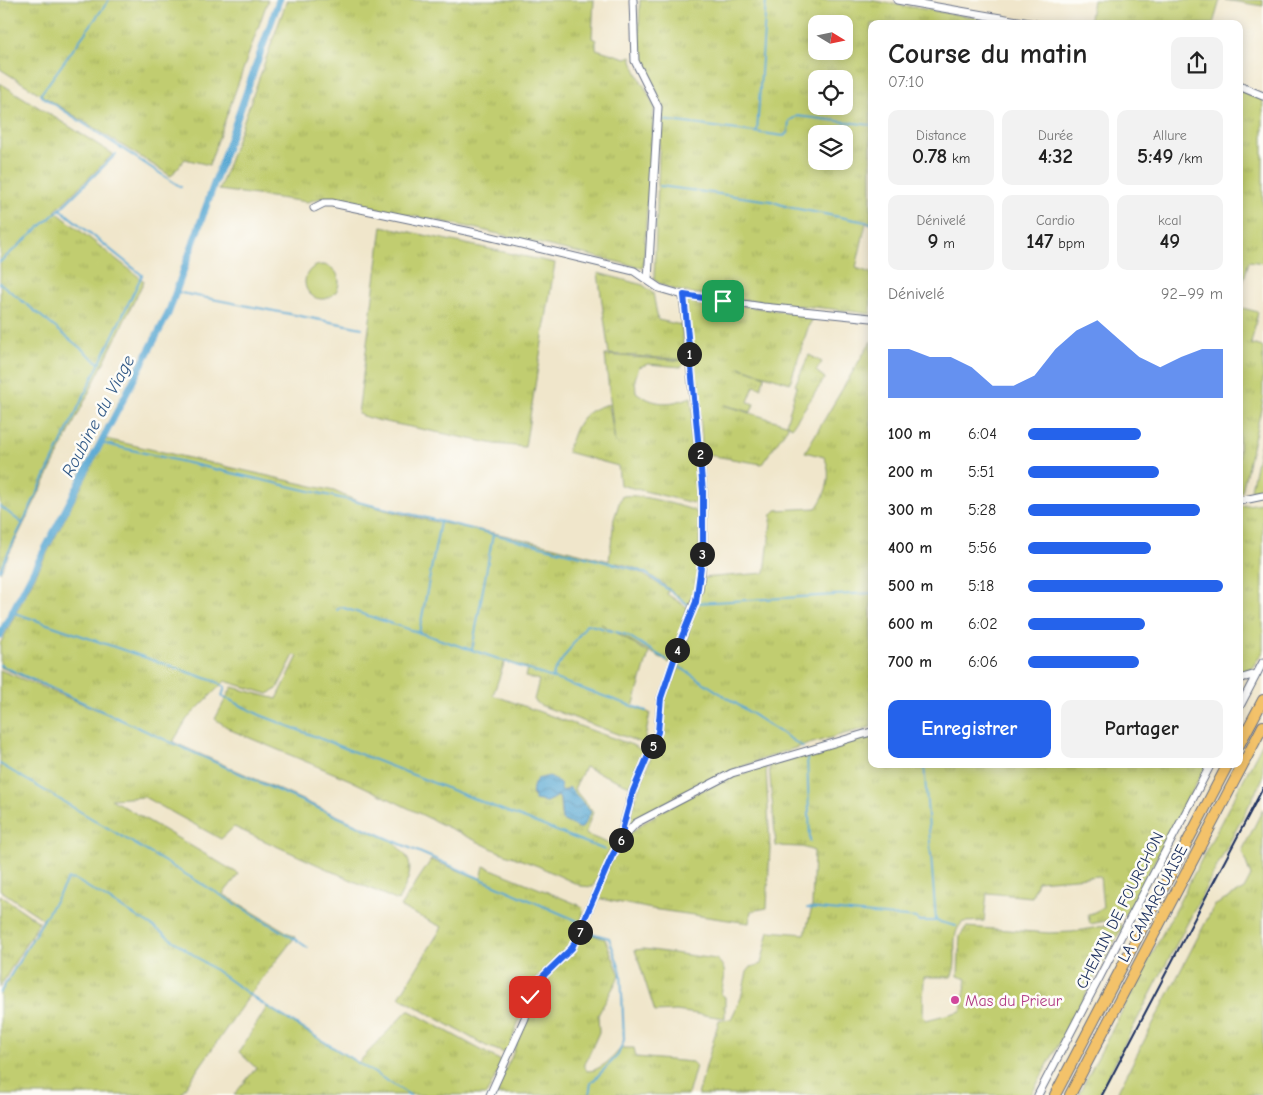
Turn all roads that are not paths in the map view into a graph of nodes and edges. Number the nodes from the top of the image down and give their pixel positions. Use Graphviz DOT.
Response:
graph roads {
  1 [pos="633,0"];
  2 [pos="897,0"];
  3 [pos="1012,20"];
  4 [pos="1243,88"];
  5 [pos="1263,96"];
  6 [pos="314,208"];
  7 [pos="648,280"];
  8 [pos="684,295"];
  9 [pos="868,318"];
  10 [pos="1263,496"];
  11 [pos="1243,500"];
  12 [pos="1263,662"];
  13 [pos="1256,674"];
  14 [pos="1243,677"];
  15 [pos="1243,700"];
  16 [pos="1263,700"];
  17 [pos="1263,726"];
  18 [pos="868,733"];
  19 [pos="1243,737"];
  20 [pos="1243,764"];
  21 [pos="1209,768"];
  22 [pos="1226,768"];
  23 [pos="1241,768"];
  24 [pos="623,837"];
  25 [pos="490,1095"];
  26 [pos="1038,1095"];
  27 [pos="1055,1095"];
  28 [pos="1070,1095"];
  1 -- 7 [label="street"];
  2 -- 3 [label="street"];
  4 -- 5 [label="street"];
  6 -- 7 [label="street"];
  7 -- 8 [label="street"];
  8 -- 9 [label="street"];
  8 -- 24 [label="street"];
  10 -- 11 [label="street"];
  12 -- 13 [label="street"];
  13 -- 14 [label="street"];
  13 -- 15 [label="street"];
  16 -- 19 [label="highway"];
  17 -- 20 [label="highway, LA CAMARGUAISE"];
  18 -- 24 [label="street"];
  21 -- 26 [label="street, CHEMIN DE FOURCHON"];
  22 -- 27 [label="highway, LA CAMARGUAISE"];
  23 -- 28 [label="highway, LA CAMARGUAISE"];
  24 -- 25 [label="street"];
}
